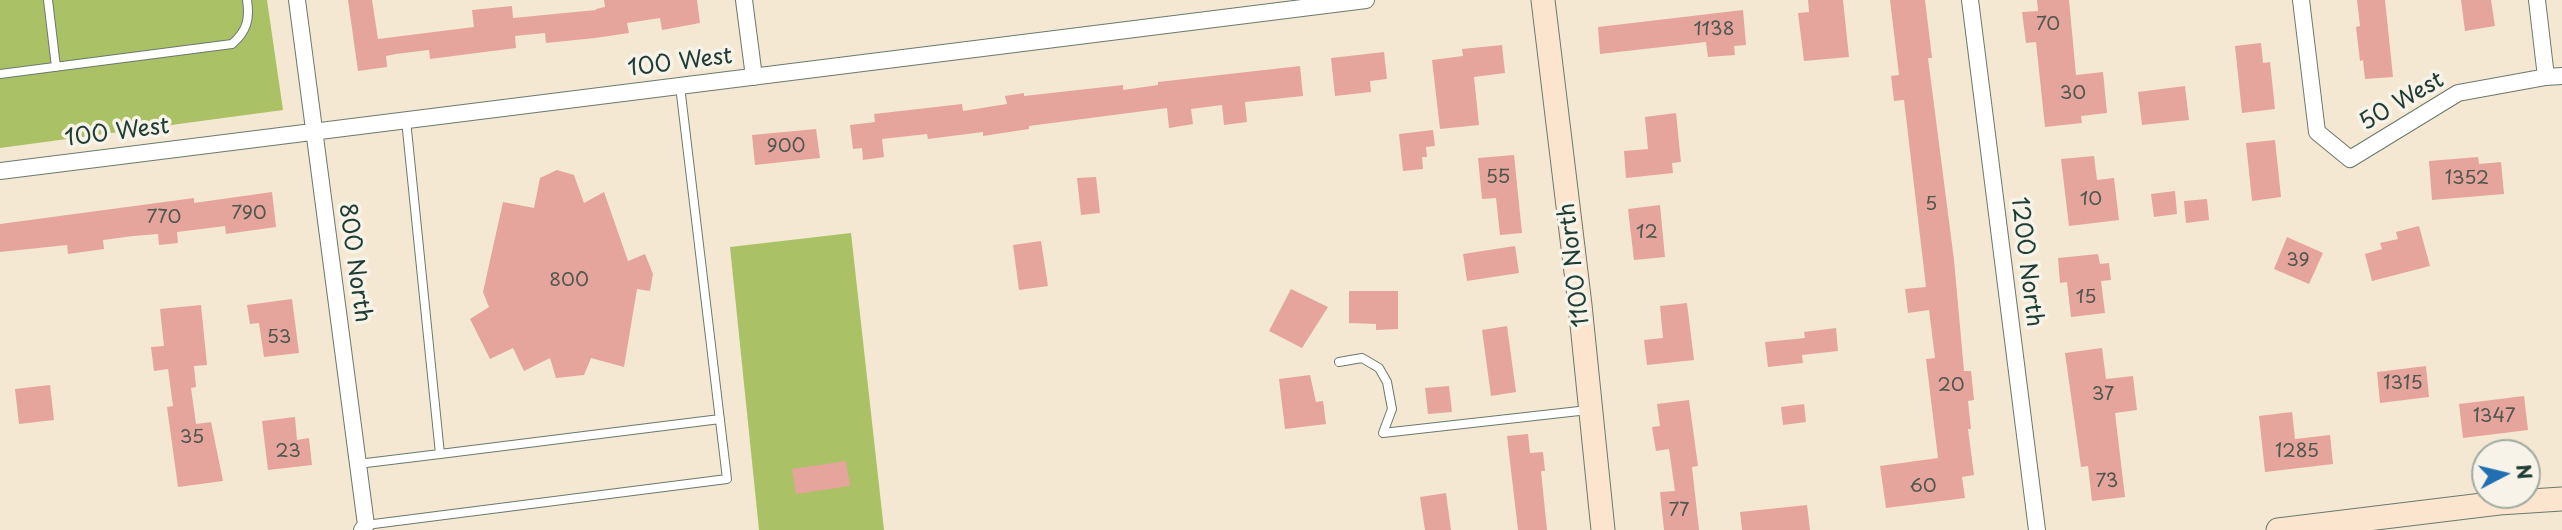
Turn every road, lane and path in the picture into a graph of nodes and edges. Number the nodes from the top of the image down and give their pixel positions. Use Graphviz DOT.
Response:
graph roads {
  1 [pos="48,0"];
  2 [pos="247,0"];
  3 [pos="298,0"];
  4 [pos="744,0"];
  5 [pos="1366,0"];
  6 [pos="1543,0"];
  7 [pos="1970,0"];
  8 [pos="2301,0"];
  9 [pos="2537,0"];
  10 [pos="1333,2"];
  11 [pos="56,67"];
  12 [pos="0,74"];
  13 [pos="2554,76"];
  14 [pos="754,77"];
  15 [pos="680,86"];
  16 [pos="406,120"];
  17 [pos="314,131"];
  18 [pos="0,171"];
  19 [pos="1339,362"];
  20 [pos="1591,410"];
  21 [pos="720,419"];
  22 [pos="440,454"];
  23 [pos="358,464"];
  24 [pos="2562,499"];
  25 [pos="364,528"];
  26 [pos="1603,530"];
  27 [pos="2037,530"];
  28 [pos="2278,530"];
  1 -- 11 [label="lane"];
  2 -- 11 [label="lane"];
  3 -- 17 [label="street, 800 North"];
  4 -- 14 [label="street"];
  5 -- 10 [label="street, 100 West"];
  6 -- 20 [label="main road, 1100 North"];
  7 -- 27 [label="street, 1200 North"];
  8 -- 13 [label="street, 50 West"];
  9 -- 13 [label="street"];
  10 -- 14 [label="street, 100 West"];
  11 -- 12 [label="lane"];
  14 -- 15 [label="street, 100 West"];
  15 -- 16 [label="street, 100 West"];
  15 -- 21 [label="lane"];
  16 -- 17 [label="street, 100 West"];
  16 -- 22 [label="lane"];
  17 -- 18 [label="street, 100 West"];
  17 -- 23 [label="street, 800 North"];
  19 -- 20 [label="lane"];
  20 -- 26 [label="main road, 1100 North"];
  21 -- 22 [label="lane"];
  21 -- 25 [label="lane"];
  22 -- 23 [label="lane"];
  23 -- 25 [label="street, 800 North"];
  24 -- 28 [label="main road"];
}
